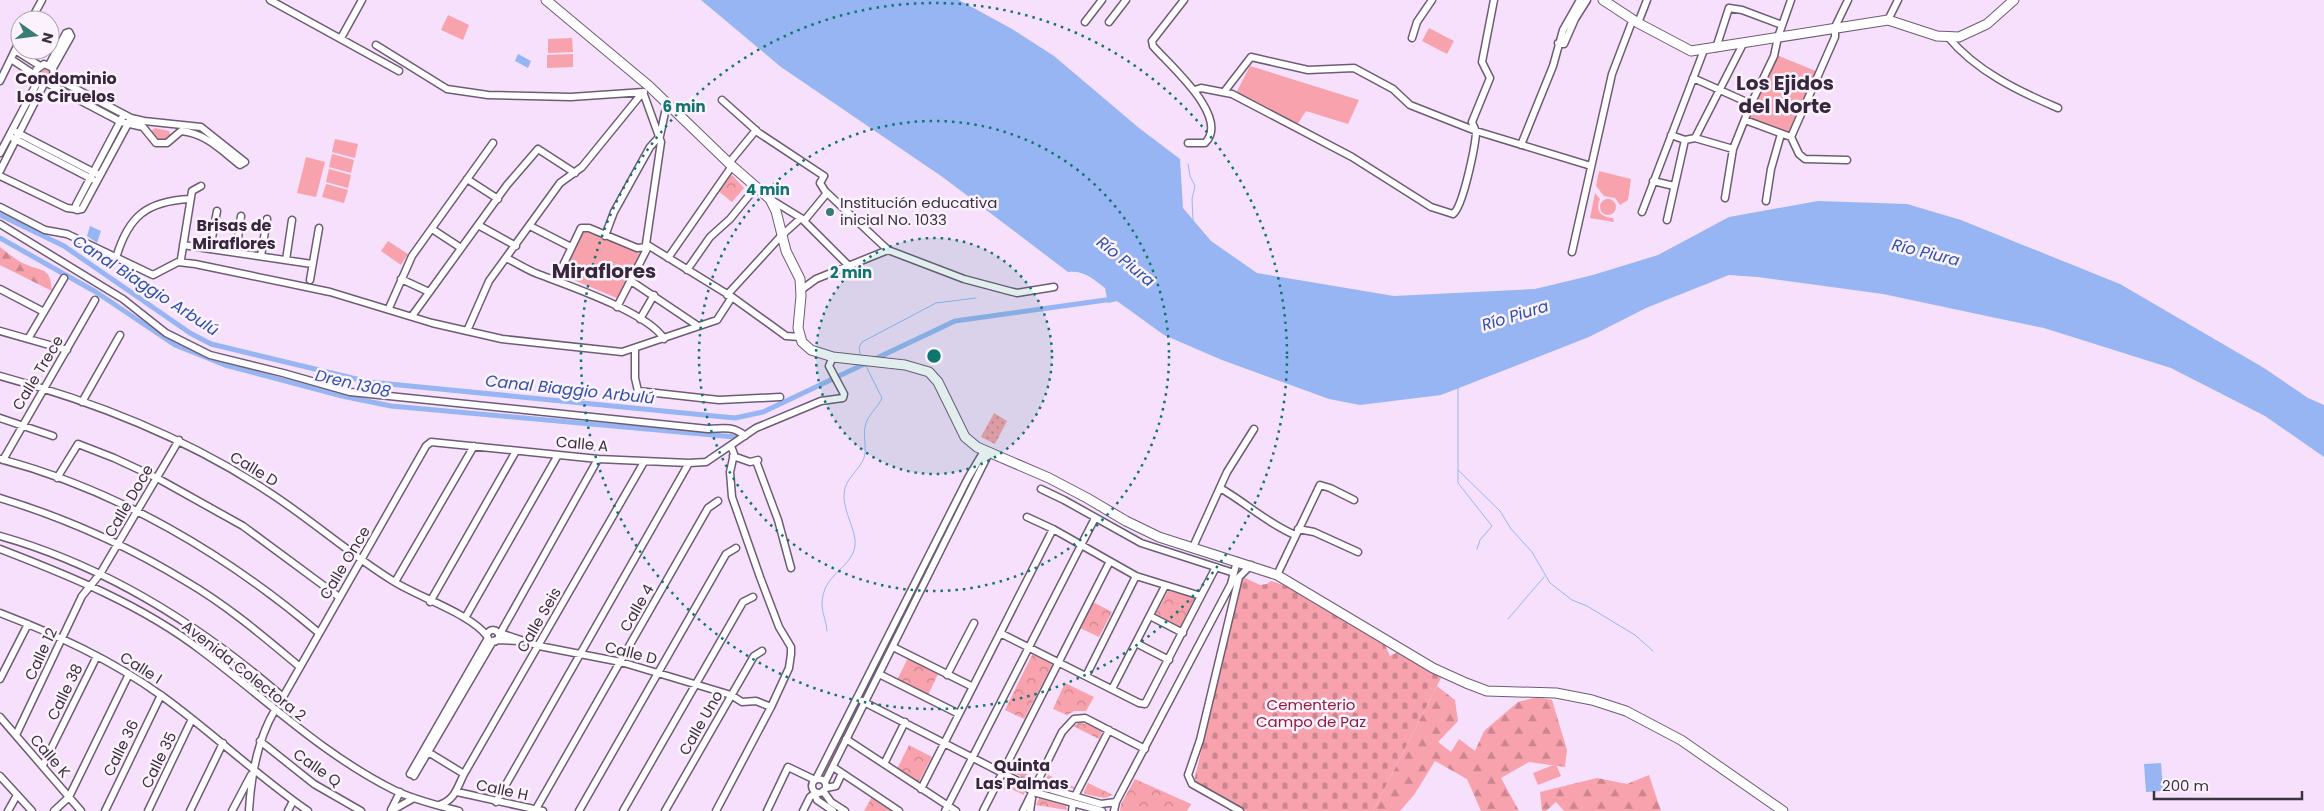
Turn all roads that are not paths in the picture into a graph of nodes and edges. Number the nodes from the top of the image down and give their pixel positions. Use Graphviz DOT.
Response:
graph roads {
  1 [pos="270,0"];
  2 [pos="362,0"];
  3 [pos="546,0"];
  4 [pos="1102,0"];
  5 [pos="1126,0"];
  6 [pos="1184,0"];
  7 [pos="1432,0"];
  8 [pos="1494,0"];
  9 [pos="1580,0"];
  10 [pos="1587,0"];
  11 [pos="1603,0"];
  12 [pos="1647,0"];
  13 [pos="1791,0"];
  14 [pos="1848,0"];
  15 [pos="1898,0"];
  16 [pos="2014,0"];
  17 [pos="1572,18"];
  18 [pos="1888,20"];
  19 [pos="1636,21"];
  20 [pos="1085,22"];
  21 [pos="1109,22"];
  22 [pos="1782,26"];
  23 [pos="1835,27"];
  24 [pos="1778,37"];
  25 [pos="1948,37"];
  26 [pos="340,38"];
  27 [pos="1412,38"];
  28 [pos="1743,44"];
  29 [pos="376,45"];
  30 [pos="1716,48"];
  31 [pos="1704,50"];
  32 [pos="10,60"];
  33 [pos="12,60"];
  34 [pos="31,60"];
  35 [pos="40,66"];
  36 [pos="52,69"];
  37 [pos="398,71"];
  38 [pos="1693,78"];
  39 [pos="0,81"];
  40 [pos="41,81"];
  41 [pos="646,89"];
  42 [pos="1195,90"];
  43 [pos="1720,90"];
  44 [pos="1224,92"];
  45 [pos="722,100"];
  46 [pos="667,103"];
  47 [pos="1751,104"];
  48 [pos="2058,108"];
  49 [pos="122,118"];
  50 [pos="130,120"];
  51 [pos="1745,120"];
  52 [pos="154,122"];
  53 [pos="163,123"];
  54 [pos="756,130"];
  55 [pos="1476,131"];
  56 [pos="11,133"];
  57 [pos="147,134"];
  58 [pos="1781,134"];
  59 [pos="1671,135"];
  60 [pos="660,136"];
  61 [pos="18,137"];
  62 [pos="173,137"];
  63 [pos="1791,137"];
  64 [pos="1695,138"];
  65 [pos="1685,140"];
  66 [pos="493,143"];
  67 [pos="1188,143"];
  68 [pos="1521,145"];
  69 [pos="1733,149"];
  70 [pos="0,153"];
  71 [pos="1848,160"];
  72 [pos="730,164"];
  73 [pos="1591,166"];
  74 [pos="0,170"];
  75 [pos="575,173"];
  76 [pos="91,175"];
  77 [pos="0,176"];
  78 [pos="98,178"];
  79 [pos="467,179"];
  80 [pos="1653,181"];
  81 [pos="201,186"];
  82 [pos="1674,186"];
  83 [pos="756,187"];
  84 [pos="827,193"];
  85 [pos="1725,198"];
  86 [pos="190,199"];
  87 [pos="498,199"];
  88 [pos="770,199"];
  89 [pos="1766,201"];
  90 [pos="0,206"];
  91 [pos="75,209"];
  92 [pos="217,212"];
  93 [pos="1642,212"];
  94 [pos="241,216"];
  95 [pos="267,219"];
  96 [pos="803,219"];
  97 [pos="292,220"];
  98 [pos="1667,220"];
  99 [pos="0,224"];
  100 [pos="478,225"];
  101 [pos="530,226"];
  102 [pos="319,228"];
  103 [pos="432,229"];
  104 [pos="605,236"];
  105 [pos="781,236"];
  106 [pos="184,244"];
  107 [pos="516,246"];
  108 [pos="570,247"];
  109 [pos="648,247"];
  110 [pos="210,248"];
  111 [pos="461,248"];
  112 [pos="888,250"];
  113 [pos="236,252"];
  114 [pos="1572,252"];
  115 [pos="261,256"];
  116 [pos="116,258"];
  117 [pos="181,258"];
  118 [pos="506,258"];
  119 [pos="668,258"];
  120 [pos="286,260"];
  121 [pos="312,264"];
  122 [pos="848,265"];
  123 [pos="687,270"];
  124 [pos="64,278"];
  125 [pos="401,279"];
  126 [pos="310,280"];
  127 [pos="556,280"];
  128 [pos="631,281"];
  129 [pos="1054,287"];
  130 [pos="801,290"];
  131 [pos="2,291"];
  132 [pos="429,292"];
  133 [pos="654,296"];
  134 [pos="729,296"];
  135 [pos="95,300"];
  136 [pos="617,307"];
  137 [pos="389,308"];
  138 [pos="44,312"];
  139 [pos="412,316"];
  140 [pos="640,319"];
  141 [pos="698,326"];
  142 [pos="0,331"];
  143 [pos="467,331"];
  144 [pos="120,335"];
  145 [pos="800,337"];
  146 [pos="28,339"];
  147 [pos="664,339"];
  148 [pos="634,348"];
  149 [pos="67,350"];
  150 [pos="833,358"];
  151 [pos="0,376"];
  152 [pos="43,387"];
  153 [pos="780,397"];
  154 [pos="82,402"];
  155 [pos="0,418"];
  156 [pos="21,425"];
  157 [pos="1254,429"];
  158 [pos="53,436"];
  159 [pos="745,436"];
  160 [pos="179,440"];
  161 [pos="431,442"];
  162 [pos="474,446"];
  163 [pos="730,447"];
  164 [pos="516,451"];
  165 [pos="987,452"];
  166 [pos="558,455"];
  167 [pos="733,456"];
  168 [pos="598,458"];
  169 [pos="2,459"];
  170 [pos="644,462"];
  171 [pos="689,463"];
  172 [pos="58,478"];
  173 [pos="157,478"];
  174 [pos="1220,488"];
  175 [pos="1041,489"];
  176 [pos="0,498"];
  177 [pos="1354,500"];
  178 [pos="718,501"];
  179 [pos="138,511"];
  180 [pos="1027,516"];
  181 [pos="1095,518"];
  182 [pos="1053,529"];
  183 [pos="1296,532"];
  184 [pos="0,536"];
  185 [pos="118,545"];
  186 [pos="1081,546"];
  187 [pos="1193,547"];
  188 [pos="736,548"];
  189 [pos="0,549"];
  190 [pos="1358,552"];
  191 [pos="362,561"];
  192 [pos="1237,561"];
  193 [pos="1109,563"];
  194 [pos="1251,565"];
  195 [pos="1216,567"];
  196 [pos="791,568"];
  197 [pos="1234,572"];
  198 [pos="100,574"];
  199 [pos="1276,574"];
  200 [pos="1136,576"];
  201 [pos="395,582"];
  202 [pos="89,585"];
  203 [pos="1165,586"];
  204 [pos="1201,596"];
  205 [pos="339,597"];
  206 [pos="753,598"];
  207 [pos="430,602"];
  208 [pos="0,613"];
  209 [pos="1150,616"];
  210 [pos="465,618"];
  211 [pos="474,623"];
  212 [pos="974,623"];
  213 [pos="28,624"];
  214 [pos="497,631"];
  215 [pos="319,633"];
  216 [pos="1000,633"];
  217 [pos="1183,633"];
  218 [pos="62,639"];
  219 [pos="491,639"];
  220 [pos="523,641"];
  221 [pos="1136,643"];
  222 [pos="539,646"];
  223 [pos="892,647"];
  224 [pos="1028,648"];
  225 [pos="762,651"];
  226 [pos="580,654"];
  227 [pos="97,656"];
  228 [pos="1169,660"];
  229 [pos="621,662"];
  230 [pos="1059,662"];
  231 [pos="300,667"];
  232 [pos="659,673"];
  233 [pos="129,674"];
  234 [pos="879,674"];
  235 [pos="948,675"];
  236 [pos="1086,676"];
  237 [pos="0,679"];
  238 [pos="696,684"];
  239 [pos="973,687"];
  240 [pos="1112,689"];
  241 [pos="161,695"];
  242 [pos="731,695"];
  243 [pos="283,698"];
  244 [pos="857,698"];
  245 [pos="865,703"];
  246 [pos="772,707"];
  247 [pos="275,710"];
  248 [pos="959,714"];
  249 [pos="0,717"];
  250 [pos="192,719"];
  251 [pos="905,722"];
  252 [pos="1109,730"];
  253 [pos="16,735"];
  254 [pos="846,739"];
  255 [pos="260,741"];
  256 [pos="223,743"];
  257 [pos="944,743"];
  258 [pos="1145,749"];
  259 [pos="428,752"];
  260 [pos="973,757"];
  261 [pos="884,764"];
  262 [pos="43,765"];
  263 [pos="833,766"];
  264 [pos="254,769"];
  265 [pos="842,773"];
  266 [pos="1002,773"];
  267 [pos="464,774"];
  268 [pos="0,776"];
  269 [pos="815,780"];
  270 [pos="1018,781"];
  271 [pos="1036,785"];
  272 [pos="824,787"];
  273 [pos="921,789"];
  274 [pos="400,792"];
  275 [pos="457,792"];
  276 [pos="815,792"];
  277 [pos="1033,792"];
  278 [pos="16,795"];
  279 [pos="69,797"];
  280 [pos="414,798"];
  281 [pos="1074,800"];
  282 [pos="293,801"];
  283 [pos="496,802"];
  284 [pos="1116,802"];
  285 [pos="438,805"];
  286 [pos="946,809"];
  287 [pos="539,810"];
  288 [pos="8,811"];
  289 [pos="32,811"];
  290 [pos="54,811"];
  291 [pos="82,811"];
  292 [pos="105,811"];
  293 [pos="148,811"];
  294 [pos="190,811"];
  295 [pos="232,811"];
  296 [pos="249,811"];
  297 [pos="288,811"];
  298 [pos="308,811"];
  299 [pos="361,811"];
  300 [pos="391,811"];
  301 [pos="459,811"];
  302 [pos="579,811"];
  303 [pos="623,811"];
  304 [pos="665,811"];
  305 [pos="716,811"];
  306 [pos="767,811"];
  307 [pos="803,811"];
  308 [pos="832,811"];
  309 [pos="845,811"];
  310 [pos="899,811"];
  311 [pos="956,811"];
  312 [pos="983,811"];
  313 [pos="1023,811"];
  314 [pos="1030,811"];
  315 [pos="1072,811"];
  316 [pos="1102,811"];
  317 [pos="1114,811"];
  318 [pos="1240,811"];
  319 [pos="1783,811"];
  1 -- 26 [label="street"];
  2 -- 26 [label="street"];
  3 -- 41 [label="main road"];
  4 -- 20 [label="street"];
  5 -- 21 [label="street"];
  6 -- 42 [label="street"];
  7 -- 27 [label="street"];
  8 -- 55 [label="street"];
  9 -- 17 [label="street"];
  10 -- 17 [label="street"];
  11 -- 19 [label="main road"];
  12 -- 19 [label="street"];
  13 -- 22 [label="street"];
  14 -- 23 [label="street"];
  15 -- 18 [label="street"];
  16 -- 25 [label="main road"];
  17 -- 68 [label="street"];
  18 -- 23 [label="main road"];
  18 -- 25 [label="main road"];
  19 -- 31 [label="main road"];
  19 -- 73 [label="street"];
  22 -- 24 [label="street"];
  22 -- 30 [label="street"];
  23 -- 24 [label="main road"];
  23 -- 63 [label="street"];
  24 -- 28 [label="main road"];
  24 -- 47 [label="street"];
  25 -- 48 [label="street"];
  26 -- 37 [label="street"];
  28 -- 30 [label="main road"];
  28 -- 43 [label="street"];
  29 -- 41 [label="street"];
  30 -- 31 [label="main road"];
  31 -- 38 [label="street"];
  32 -- 39 [label="street"];
  33 -- 40 [label="street"];
  34 -- 35 [label="street"];
  35 -- 36 [label="street"];
  35 -- 40 [label="street"];
  36 -- 36 [label="street"];
  36 -- 40 [label="street"];
  36 -- 49 [label="street"];
  38 -- 43 [label="street"];
  38 -- 59 [label="street"];
  40 -- 49 [label="street"];
  40 -- 56 [label="street"];
  40 -- 61 [label="street"];
  41 -- 46 [label="main road"];
  41 -- 60 [label="street"];
  41 -- 75 [label="street"];
  42 -- 44 [label="street"];
  42 -- 67 [label="street"];
  43 -- 47 [label="street"];
  43 -- 64 [label="street"];
  44 -- 55 [label="street"];
  44 -- 55 [label="street"];
  45 -- 54 [label="street"];
  46 -- 60 [label="street"];
  46 -- 72 [label="main road"];
  47 -- 51 [label="street"];
  49 -- 50 [label="street"];
  49 -- 76 [label="street"];
  50 -- 52 [label="street"];
  50 -- 57 [label="street"];
  50 -- 78 [label="street"];
  51 -- 58 [label="street"];
  51 -- 69 [label="street"];
  52 -- 53 [label="street"];
  52 -- 57 [label="street"];
  53 -- 62 [label="street"];
  53 -- 62 [label="street"];
  54 -- 72 [label="street"];
  54 -- 84 [label="street"];
  55 -- 68 [label="street"];
  56 -- 61 [label="street"];
  56 -- 70 [label="street"];
  57 -- 62 [label="street"];
  58 -- 63 [label="street"];
  58 -- 89 [label="street"];
  59 -- 65 [label="street"];
  59 -- 80 [label="street"];
  60 -- 104 [label="street"];
  60 -- 109 [label="street"];
  61 -- 74 [label="street"];
  61 -- 76 [label="street"];
  63 -- 71 [label="street"];
  64 -- 65 [label="street"];
  64 -- 69 [label="street"];
  65 -- 82 [label="street"];
  66 -- 79 [label="street"];
  68 -- 73 [label="street"];
  69 -- 85 [label="street"];
  72 -- 83 [label="main road"];
  72 -- 119 [label="street"];
  73 -- 114 [label="street"];
  75 -- 87 [label="street"];
  75 -- 101 [label="street"];
  76 -- 78 [label="street"];
  76 -- 91 [label="street"];
  77 -- 91 [label="street"];
  78 -- 91 [label="street"];
  79 -- 87 [label="street"];
  79 -- 103 [label="street"];
  80 -- 82 [label="street"];
  80 -- 93 [label="street"];
  81 -- 86 [label="street"];
  82 -- 98 [label="street"];
  83 -- 88 [label="main road"];
  83 -- 123 [label="street"];
  84 -- 96 [label="street"];
  84 -- 112 [label="street"];
  86 -- 106 [label="street"];
  86 -- 116 [label="street"];
  87 -- 100 [label="street"];
  88 -- 96 [label="street"];
  88 -- 105 [label="main road"];
  90 -- 116 [label="street"];
  92 -- 110 [label="street"];
  94 -- 113 [label="street"];
  95 -- 115 [label="street"];
  96 -- 105 [label="street"];
  96 -- 122 [label="street"];
  97 -- 120 [label="street"];
  99 -- 159 [label="street"];
  100 -- 107 [label="street"];
  100 -- 111 [label="street"];
  101 -- 107 [label="street"];
  101 -- 108 [label="street"];
  102 -- 121 [label="street"];
  103 -- 111 [label="street"];
  103 -- 125 [label="street"];
  104 -- 108 [label="street"];
  104 -- 109 [label="street"];
  105 -- 130 [label="main road"];
  105 -- 134 [label="street"];
  106 -- 110 [label="street"];
  106 -- 117 [label="street"];
  107 -- 118 [label="street"];
  108 -- 127 [label="street"];
  109 -- 119 [label="street"];
  109 -- 128 [label="street"];
  110 -- 113 [label="street"];
  111 -- 132 [label="street"];
  112 -- 122 [label="street"];
  112 -- 129 [label="street"];
  113 -- 115 [label="street"];
  115 -- 120 [label="street"];
  116 -- 137 [label="street"];
  118 -- 127 [label="street"];
  118 -- 143 [label="street"];
  119 -- 123 [label="street"];
  120 -- 121 [label="street"];
  121 -- 126 [label="street"];
  122 -- 130 [label="street"];
  123 -- 134 [label="street"];
  124 -- 138 [label="street"];
  125 -- 132 [label="street"];
  125 -- 137 [label="street"];
  127 -- 136 [label="street"];
  128 -- 133 [label="street"];
  128 -- 136 [label="street"];
  130 -- 145 [label="main road"];
  131 -- 138 [label="street"];
  132 -- 139 [label="street"];
  133 -- 140 [label="street"];
  133 -- 141 [label="street"];
  134 -- 141 [label="street"];
  134 -- 145 [label="street"];
  135 -- 149 [label="street, Calle Trece"];
  136 -- 140 [label="street"];
  137 -- 139 [label="street"];
  138 -- 146 [label="street"];
  139 -- 143 [label="street"];
  140 -- 147 [label="street"];
  141 -- 147 [label="street"];
  142 -- 146 [label="street"];
  143 -- 148 [label="street"];
  144 -- 154 [label="street"];
  145 -- 150 [label="main road"];
  146 -- 149 [label="street"];
  147 -- 148 [label="street"];
  148 -- 153 [label="street"];
  149 -- 152 [label="street, Calle Trece"];
  150 -- 159 [label="street, Calle A"];
  150 -- 165 [label="main road"];
  151 -- 152 [label="street, Calle D"];
  152 -- 154 [label="street, Calle D"];
  152 -- 156 [label="street, Calle Trece"];
  154 -- 160 [label="street, Calle D"];
  155 -- 156 [label="street"];
  156 -- 158 [label="street"];
  156 -- 169 [label="street, Calle Trece"];
  157 -- 174 [label="street"];
  159 -- 163 [label="street, Calle A"];
  160 -- 173 [label="street, Calle Doce"];
  160 -- 191 [label="street, Calle D"];
  161 -- 162 [label="street, Calle A"];
  161 -- 191 [label="street, Calle Once"];
  162 -- 164 [label="street, Calle A"];
  162 -- 201 [label="street"];
  163 -- 167 [label="street"];
  163 -- 171 [label="street, Calle A"];
  164 -- 166 [label="street, Calle A"];
  164 -- 207 [label="street"];
  165 -- 187 [label="main road"];
  165 -- 223 [label="street"];
  165 -- 244 [label="street"];
  166 -- 168 [label="street, Calle A"];
  166 -- 210 [label="street"];
  167 -- 196 [label="street"];
  167 -- 246 [label="street"];
  168 -- 170 [label="street, Calle A"];
  168 -- 214 [label="street"];
  169 -- 172 [label="street"];
  170 -- 171 [label="street, Calle A"];
  170 -- 222 [label="street, Calle Seis"];
  171 -- 226 [label="street"];
  172 -- 173 [label="street"];
  172 -- 179 [label="street"];
  173 -- 179 [label="street, Calle Doce"];
  173 -- 205 [label="street"];
  174 -- 183 [label="street"];
  174 -- 187 [label="street"];
  175 -- 181 [label="street"];
  176 -- 185 [label="street"];
  177 -- 183 [label="street"];
  178 -- 229 [label="street, Calle 4"];
  179 -- 185 [label="street, Calle Doce"];
  179 -- 215 [label="street"];
  180 -- 182 [label="street"];
  181 -- 186 [label="street"];
  181 -- 195 [label="street"];
  182 -- 186 [label="street"];
  182 -- 216 [label="street"];
  183 -- 190 [label="street"];
  183 -- 199 [label="street"];
  184 -- 198 [label="street, Avenida Colectora 2"];
  185 -- 198 [label="street, Calle Doce"];
  185 -- 231 [label="street"];
  186 -- 193 [label="street"];
  186 -- 224 [label="street"];
  187 -- 192 [label="main road"];
  188 -- 232 [label="street"];
  189 -- 202 [label="street, Avenida Colectora 2"];
  191 -- 201 [label="street, Calle D"];
  191 -- 205 [label="street, Calle Once"];
  192 -- 194 [label="main road"];
  192 -- 197 [label="street"];
  193 -- 200 [label="street"];
  193 -- 230 [label="street"];
  194 -- 199 [label="main road"];
  194 -- 318 [label="street"];
  195 -- 197 [label="street"];
  195 -- 204 [label="street"];
  197 -- 258 [label="street"];
  198 -- 202 [label="street, Calle Doce"];
  198 -- 243 [label="street, Avenida Colectora 2"];
  199 -- 319 [label="main road"];
  200 -- 203 [label="street"];
  200 -- 236 [label="street"];
  201 -- 207 [label="street, Calle D"];
  202 -- 218 [label="street, Calle 12"];
  202 -- 247 [label="street, Avenida Colectora 2"];
  203 -- 204 [label="street"];
  203 -- 209 [label="street"];
  204 -- 217 [label="street"];
  205 -- 215 [label="street, Calle Once"];
  206 -- 238 [label="street"];
  207 -- 210 [label="street, Calle D"];
  208 -- 213 [label="street, Calle I"];
  209 -- 217 [label="street"];
  209 -- 221 [label="street"];
  210 -- 211 [label="street, Calle D"];
  211 -- 214 [label="street, Calle D"];
  211 -- 219 [label="street, Calle D"];
  212 -- 235 [label="street"];
  213 -- 218 [label="street, Calle I"];
  213 -- 237 [label="street"];
  214 -- 219 [label="street"];
  214 -- 219 [label="street"];
  214 -- 220 [label="street, Calle D"];
  215 -- 231 [label="street, Calle Once"];
  216 -- 224 [label="street"];
  216 -- 239 [label="street"];
  217 -- 228 [label="street"];
  218 -- 227 [label="street, Calle I"];
  218 -- 253 [label="street, Calle 12"];
  219 -- 220 [label="street, Calle D"];
  219 -- 259 [label="street"];
  219 -- 259 [label="street"];
  220 -- 222 [label="street, Calle D"];
  221 -- 228 [label="street"];
  221 -- 240 [label="street"];
  222 -- 226 [label="street, Calle D"];
  222 -- 267 [label="street, Calle Seis"];
  223 -- 234 [label="street"];
  223 -- 235 [label="street"];
  224 -- 230 [label="street"];
  224 -- 260 [label="street"];
  225 -- 242 [label="street, Calle Uno"];
  226 -- 229 [label="street, Calle D"];
  226 -- 283 [label="street"];
  227 -- 233 [label="street, Calle I"];
  227 -- 262 [label="street, Calle 38"];
  228 -- 240 [label="street"];
  229 -- 232 [label="street, Calle D"];
  229 -- 287 [label="street, Calle 4"];
  230 -- 236 [label="street"];
  230 -- 266 [label="street"];
  231 -- 243 [label="street, Calle Once"];
  232 -- 238 [label="street, Calle D"];
  232 -- 302 [label="street"];
  233 -- 241 [label="street, Calle I"];
  233 -- 279 [label="street"];
  234 -- 245 [label="street"];
  234 -- 248 [label="street"];
  235 -- 239 [label="street"];
  236 -- 240 [label="street"];
  238 -- 242 [label="street, Calle D"];
  238 -- 303 [label="street"];
  239 -- 248 [label="street"];
  241 -- 250 [label="street, Calle I"];
  241 -- 292 [label="street, Calle 36"];
  242 -- 246 [label="street, Calle D"];
  242 -- 304 [label="street, Calle Uno"];
  244 -- 245 [label="street"];
  244 -- 269 [label="street"];
  245 -- 251 [label="street"];
  245 -- 254 [label="street"];
  246 -- 305 [label="street"];
  247 -- 255 [label="street"];
  247 -- 274 [label="street, Avenida Colectora 2"];
  248 -- 257 [label="street"];
  249 -- 253 [label="street, Calle K"];
  250 -- 256 [label="street, Calle I"];
  250 -- 293 [label="street, Calle 35"];
  251 -- 257 [label="street"];
  251 -- 261 [label="street"];
  252 -- 258 [label="street"];
  252 -- 271 [label="street"];
  252 -- 281 [label="street"];
  253 -- 262 [label="street, Calle K"];
  254 -- 261 [label="street"];
  254 -- 263 [label="street"];
  255 -- 264 [label="street"];
  255 -- 299 [label="street, Calle Q"];
  256 -- 264 [label="street, Calle I"];
  256 -- 294 [label="street"];
  257 -- 260 [label="street"];
  257 -- 273 [label="street"];
  258 -- 284 [label="street"];
  259 -- 267 [label="street"];
  260 -- 266 [label="street"];
  260 -- 286 [label="street"];
  261 -- 273 [label="street"];
  262 -- 279 [label="street, Calle K"];
  263 -- 265 [label="street"];
  263 -- 272 [label="street"];
  264 -- 282 [label="street, Calle I"];
  264 -- 295 [label="street"];
  264 -- 296 [label="street"];
  265 -- 272 [label="street"];
  265 -- 310 [label="street"];
  266 -- 270 [label="street"];
  266 -- 312 [label="street"];
  267 -- 275 [label="street, Calle Seis"];
  268 -- 278 [label="street"];
  269 -- 272 [label="street"];
  269 -- 276 [label="street"];
  269 -- 306 [label="street"];
  270 -- 271 [label="street"];
  270 -- 277 [label="street"];
  271 -- 277 [label="street"];
  271 -- 281 [label="street"];
  272 -- 276 [label="street"];
  272 -- 309 [label="street"];
  273 -- 286 [label="street"];
  274 -- 280 [label="street, Avenida Colectora 2"];
  274 -- 300 [label="street"];
  275 -- 283 [label="street, Calle H"];
  275 -- 285 [label="street"];
  276 -- 307 [label="street"];
  276 -- 308 [label="street"];
  277 -- 281 [label="street"];
  277 -- 313 [label="street"];
  277 -- 314 [label="street"];
  278 -- 288 [label="street"];
  278 -- 289 [label="street"];
  279 -- 290 [label="street"];
  279 -- 291 [label="street, Calle K"];
  280 -- 285 [label="street, Avenida Colectora 2"];
  280 -- 300 [label="street"];
  281 -- 284 [label="street"];
  281 -- 315 [label="street"];
  281 -- 316 [label="street"];
  282 -- 297 [label="street"];
  282 -- 298 [label="street, Calle I"];
  283 -- 287 [label="street, Calle H"];
  284 -- 317 [label="street"];
  285 -- 301 [label="street, Avenida Colectora 2"];
  286 -- 311 [label="street"];
}
